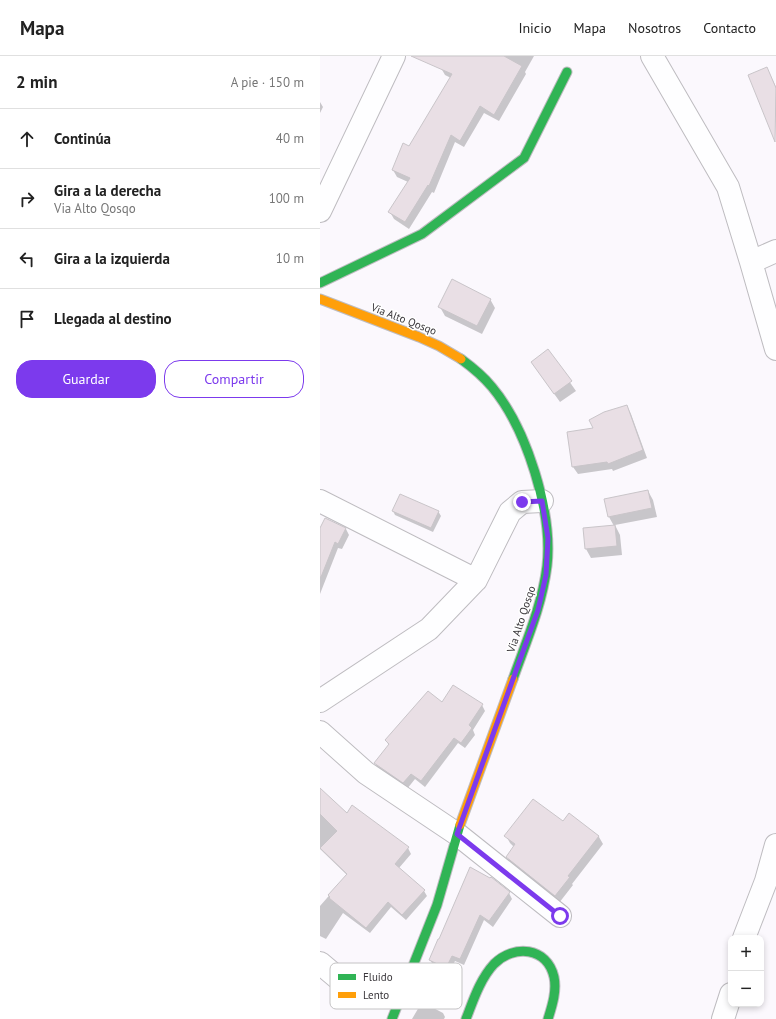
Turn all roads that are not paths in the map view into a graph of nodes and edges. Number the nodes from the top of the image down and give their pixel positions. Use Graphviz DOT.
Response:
graph roads {
  1 [pos="394,56"];
  2 [pos="652,56"];
  3 [pos="567,72"];
  4 [pos="320,212"];
  5 [pos="776,251"];
  6 [pos="752,262"];
  7 [pos="320,283"];
  8 [pos="320,300"];
  9 [pos="776,349"];
  10 [pos="320,501"];
  11 [pos="542,501"];
  12 [pos="476,580"];
  13 [pos="320,701"];
  14 [pos="320,732"];
  15 [pos="457,834"];
  16 [pos="776,845"];
  17 [pos="560,916"];
  18 [pos="745,935"];
  19 [pos="320,963"];
  20 [pos="413,963"];
  21 [pos="330,971"];
  22 [pos="728,1003"];
  23 [pos="395,1009"];
  24 [pos="392,1019"];
  25 [pos="466,1019"];
  26 [pos="548,1019"];
  27 [pos="723,1019"];
  1 -- 4 [label="street"];
  2 -- 6 [label="street"];
  3 -- 7 [label="street"];
  5 -- 6 [label="street"];
  6 -- 9 [label="street"];
  8 -- 11 [label="street, Via Alto Qosqo"];
  10 -- 12 [label="street"];
  11 -- 12 [label="street"];
  11 -- 15 [label="street, Via Alto Qosqo"];
  12 -- 13 [label="street"];
  14 -- 15 [label="street"];
  15 -- 17 [label="street"];
  15 -- 20 [label="street, Via Alto Qosqo"];
  16 -- 18 [label="street"];
  19 -- 21 [label="street"];
  22 -- 27 [label="street"];
  23 -- 24 [label="street, Via Alto Qosqo"];
  25 -- 26 [label="street"];
}
